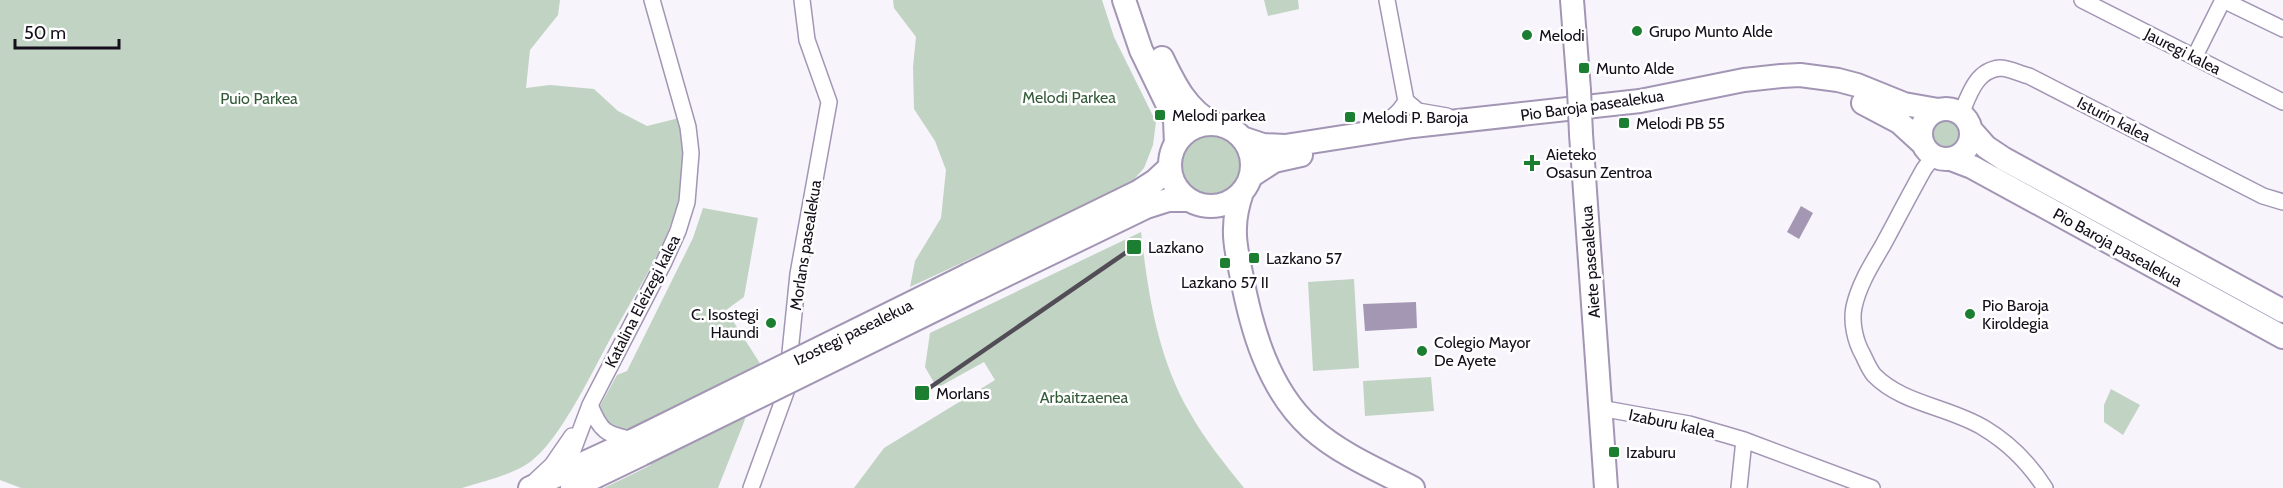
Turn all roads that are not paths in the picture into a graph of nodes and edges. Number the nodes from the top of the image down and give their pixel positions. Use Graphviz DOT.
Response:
graph roads {
  1 [pos="652,0"];
  2 [pos="802,0"];
  3 [pos="1124,0"];
  4 [pos="1140,0"];
  5 [pos="1387,0"];
  6 [pos="1572,0"];
  7 [pos="2082,0"];
  8 [pos="2223,0"];
  9 [pos="2283,29"];
  10 [pos="2195,56"];
  11 [pos="1406,101"];
  12 [pos="2283,102"];
  13 [pos="1938,110"];
  14 [pos="1477,120"];
  15 [pos="1966,122"];
  16 [pos="1214,124"];
  17 [pos="1242,138"];
  18 [pos="1322,140"];
  19 [pos="1176,144"];
  20 [pos="1935,153"];
  21 [pos="1170,167"];
  22 [pos="1246,184"];
  23 [pos="2283,202"];
  24 [pos="1199,203"];
  25 [pos="1235,243"];
  26 [pos="972,282"];
  27 [pos="2283,311"];
  28 [pos="2283,337"];
  29 [pos="590,405"];
  30 [pos="1600,408"];
  31 [pos="1744,440"];
  32 [pos="638,447"];
  33 [pos="563,483"];
  34 [pos="529,488"];
  35 [pos="751,488"];
  36 [pos="1413,488"];
  37 [pos="1606,488"];
  38 [pos="1739,488"];
  39 [pos="1872,488"];
  40 [pos="2045,488"];
  1 -- 29 [label="street, Katalina Eleizegi kalea"];
  2 -- 35 [label="street, Morlans pasealekua"];
  3 -- 19 [label="main road"];
  4 -- 16 [label="main road"];
  5 -- 11 [label="street"];
  6 -- 30 [label="main road, Aiete pasealekua, bridge"];
  7 -- 10 [label="street, Jauregi kalea"];
  8 -- 9 [label="street"];
  8 -- 10 [label="street"];
  10 -- 12 [label="street, Jauregi kalea"];
  11 -- 14 [label="street"];
  11 -- 18 [label="street"];
  13 -- 14 [label="main road, Pio Baroja pasealekua"];
  13 -- 15 [label="main road, Pio Baroja pasealekua"];
  13 -- 20 [label="main road"];
  14 -- 18 [label="main road, Pio Baroja pasealekua"];
  15 -- 20 [label="main road"];
  15 -- 23 [label="street, Isturin kalea"];
  15 -- 27 [label="main road, Pio Baroja pasealekua"];
  16 -- 17 [label="main road"];
  16 -- 19 [label="main road"];
  17 -- 18 [label="main road, Pio Baroja pasealekua"];
  17 -- 22 [label="main road"];
  19 -- 21 [label="main road"];
  20 -- 22 [label="main road, Pio Baroja pasealekua"];
  20 -- 28 [label="main road, Pio Baroja pasealekua"];
  20 -- 40 [label="street"];
  21 -- 24 [label="main road"];
  21 -- 26 [label="main road, Izostegi pasealekua"];
  22 -- 24 [label="main road"];
  22 -- 25 [label="main road"];
  24 -- 25 [label="main road"];
  24 -- 26 [label="main road, Izostegi pasealekua"];
  25 -- 36 [label="main road"];
  26 -- 32 [label="main road, Izostegi pasealekua, bridge"];
  29 -- 32 [label="street"];
  29 -- 33 [label="street, Katalina Eleizegi kalea"];
  29 -- 34 [label="street"];
  30 -- 31 [label="street, Izaburu kalea"];
  30 -- 37 [label="main road, Aiete pasealekua"];
  31 -- 38 [label="street"];
  31 -- 39 [label="street, Izaburu kalea"];
  32 -- 33 [label="main road, Izostegi pasealekua"];
  33 -- 34 [label="main road, Izostegi pasealekua"];
}
